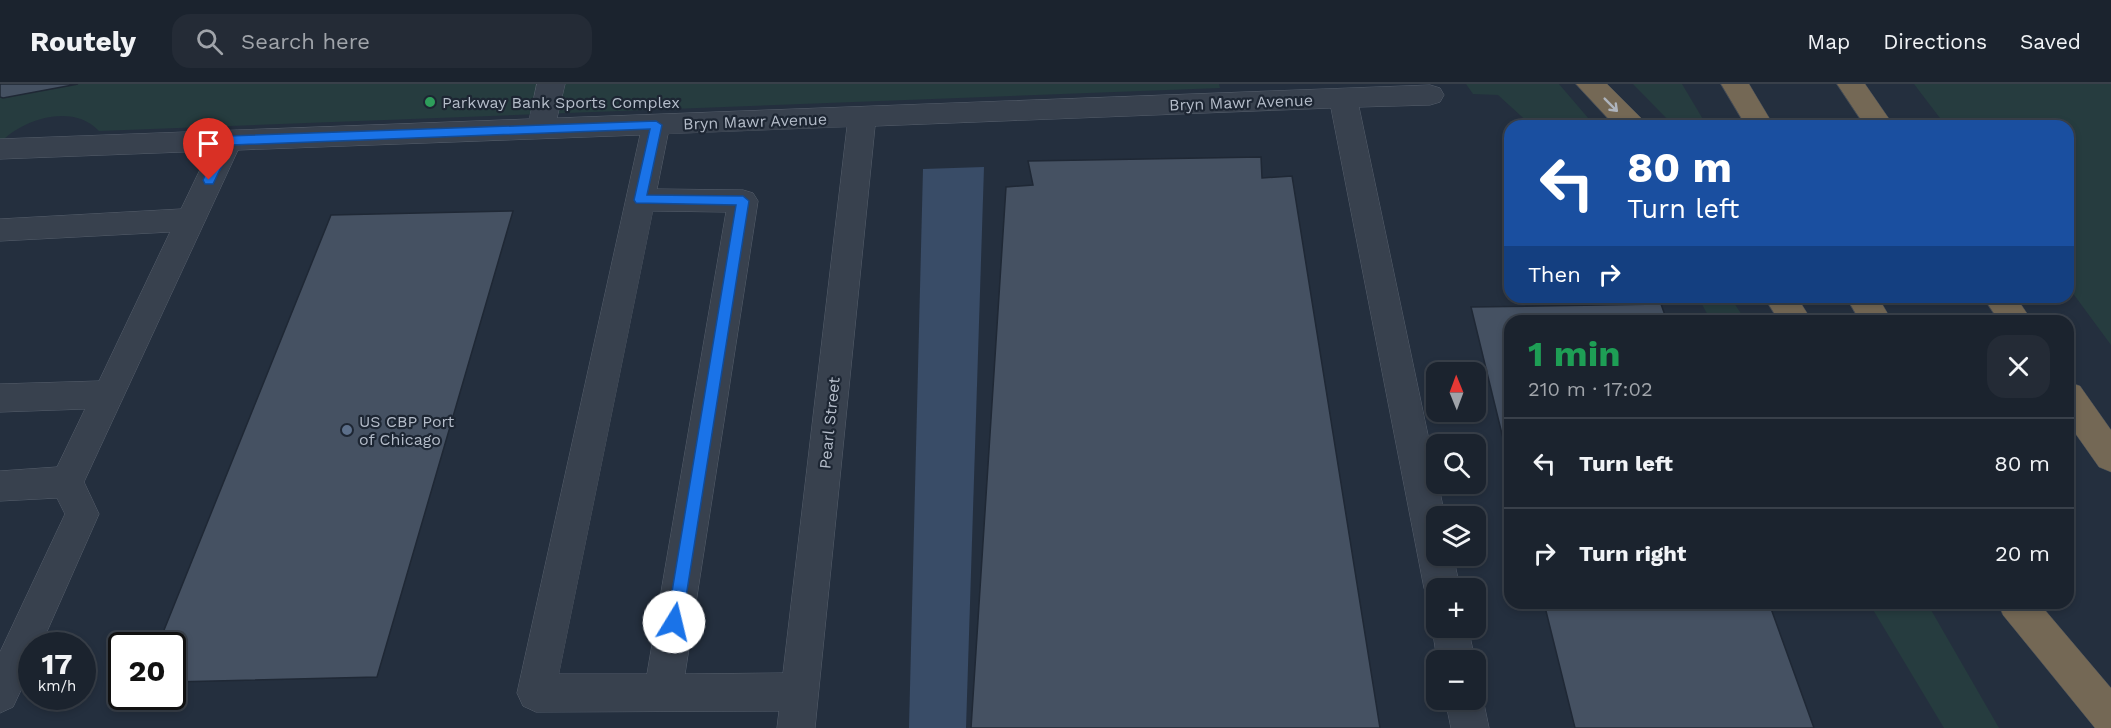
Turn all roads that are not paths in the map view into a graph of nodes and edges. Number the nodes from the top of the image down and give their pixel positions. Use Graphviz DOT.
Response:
graph roads {
  1 [pos="551,84"];
  2 [pos="1590,84"];
  3 [pos="1735,84"];
  4 [pos="1851,84"];
  5 [pos="1205,94"];
  6 [pos="1430,95"];
  7 [pos="1343,98"];
  8 [pos="862,118"];
  9 [pos="1626,120"];
  10 [pos="1756,120"];
  11 [pos="1876,120"];
  12 [pos="656,125"];
  13 [pos="541,129"];
  14 [pos="228,141"];
  15 [pos="0,149"];
  16 [pos="640,200"];
  17 [pos="190,220"];
  18 [pos="0,230"];
  19 [pos="108,394"];
  20 [pos="0,398"];
  21 [pos="2074,405"];
  22 [pos="2111,458"];
  23 [pos="67,482"];
  24 [pos="0,486"];
  25 [pos="1440,578"];
  26 [pos="2021,609"];
  27 [pos="2048,609"];
  28 [pos="800,692"];
  29 [pos="663,693"];
  30 [pos="0,694"];
  31 [pos="1466,710"];
  32 [pos="2111,716"];
  33 [pos="796,728"];
  34 [pos="1470,728"];
  1 -- 13 [label="street"];
  2 -- 9 [label="highway, one-way"];
  3 -- 10 [label="highway"];
  4 -- 11 [label="highway"];
  5 -- 7 [label="street, Bryn Mawr Avenue"];
  5 -- 8 [label="street, Bryn Mawr Avenue"];
  6 -- 7 [label="street, Bryn Mawr Avenue"];
  7 -- 25 [label="street"];
  8 -- 12 [label="street, Bryn Mawr Avenue"];
  8 -- 28 [label="street, Pearl Street"];
  12 -- 13 [label="street, Bryn Mawr Avenue"];
  12 -- 16 [label="street"];
  13 -- 14 [label="street, Bryn Mawr Avenue"];
  14 -- 15 [label="street, Bryn Mawr Avenue"];
  14 -- 17 [label="street"];
  16 -- 29 [label="street"];
  16 -- 29 [label="street"];
  17 -- 18 [label="street"];
  17 -- 19 [label="street"];
  19 -- 20 [label="street"];
  19 -- 23 [label="street"];
  21 -- 22 [label="highway"];
  23 -- 24 [label="street"];
  23 -- 30 [label="street"];
  26 -- 32 [label="highway"];
  27 -- 32 [label="highway"];
  28 -- 29 [label="street"];
  28 -- 33 [label="street, Pearl Street"];
  31 -- 34 [label="street"];
}
